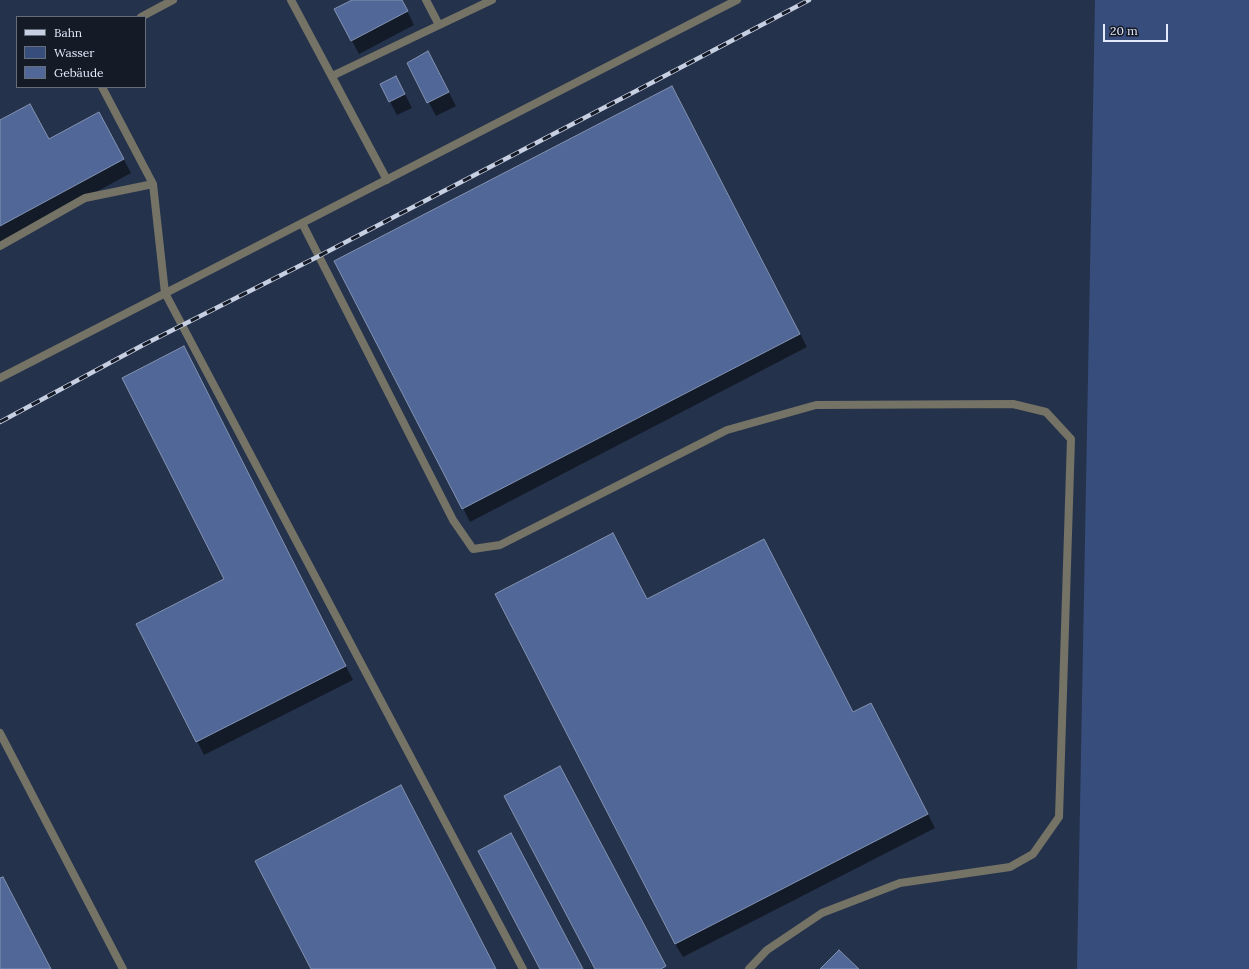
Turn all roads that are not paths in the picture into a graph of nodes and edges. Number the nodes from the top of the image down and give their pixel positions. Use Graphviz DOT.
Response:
graph roads {
  1 [pos="173,0"];
  2 [pos="291,0"];
  3 [pos="426,0"];
  4 [pos="492,0"];
  5 [pos="737,0"];
  6 [pos="143,16"];
  7 [pos="439,25"];
  8 [pos="332,76"];
  9 [pos="103,88"];
  10 [pos="387,180"];
  11 [pos="153,184"];
  12 [pos="302,223"];
  13 [pos="0,246"];
  14 [pos="165,293"];
  15 [pos="0,378"];
  16 [pos="0,733"];
  17 [pos="123,969"];
  18 [pos="523,969"];
  19 [pos="749,969"];
  1 -- 6 [label="lane"];
  2 -- 8 [label="lane"];
  3 -- 7 [label="lane"];
  4 -- 7 [label="lane"];
  5 -- 10 [label="lane"];
  7 -- 8 [label="lane"];
  8 -- 10 [label="lane"];
  9 -- 11 [label="lane"];
  10 -- 12 [label="lane"];
  11 -- 13 [label="lane"];
  11 -- 14 [label="lane"];
  12 -- 14 [label="lane"];
  12 -- 19 [label="lane"];
  14 -- 15 [label="lane"];
  14 -- 18 [label="lane"];
  16 -- 17 [label="lane"];
}
